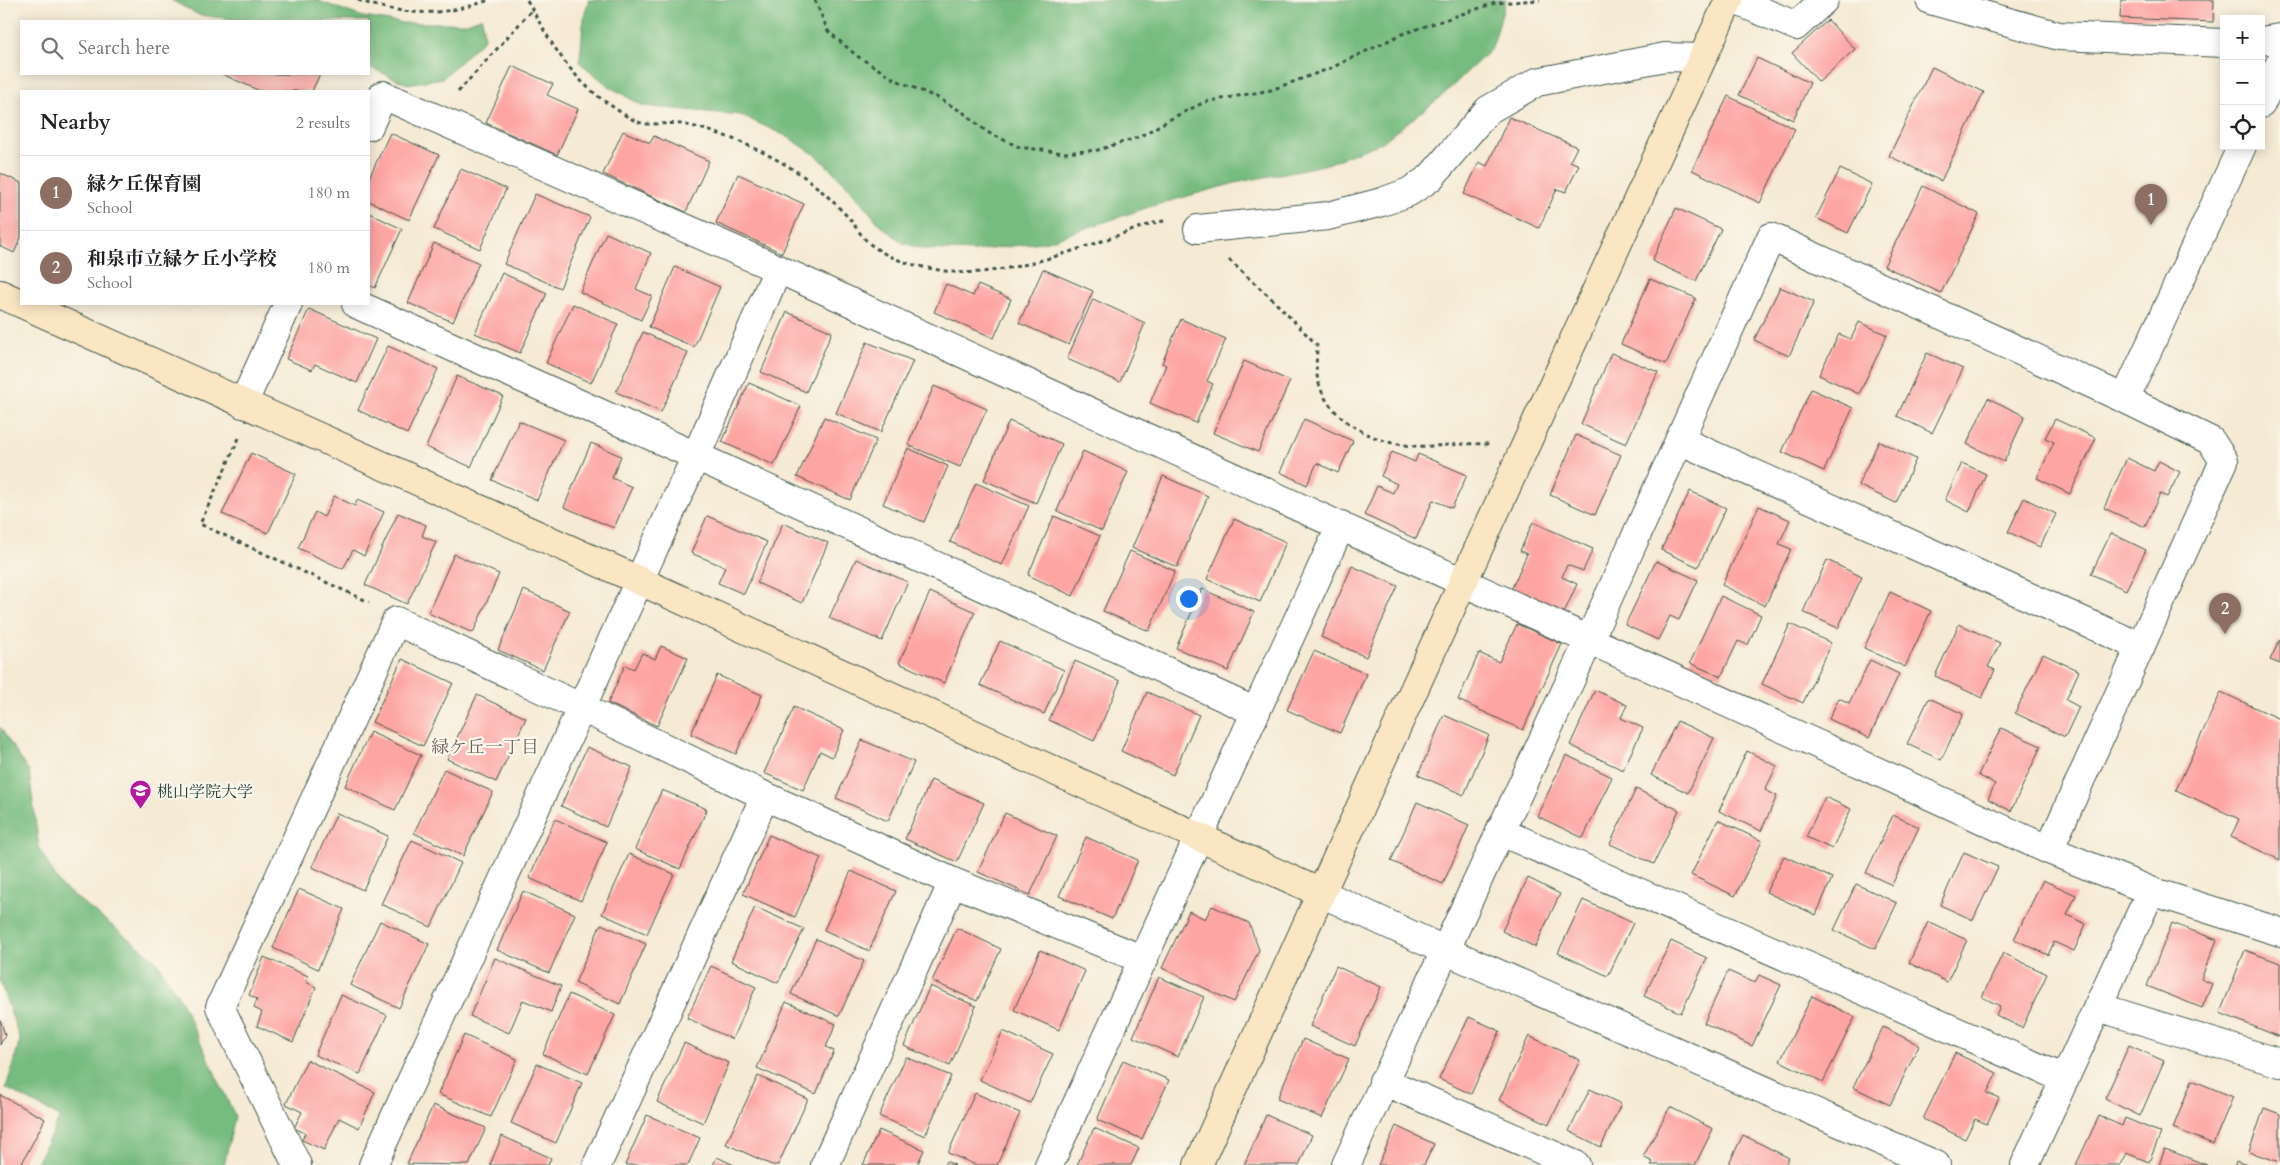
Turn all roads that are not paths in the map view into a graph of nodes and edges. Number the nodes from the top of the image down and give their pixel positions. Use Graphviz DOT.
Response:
graph roads {
  1 [pos="1729,0"];
  2 [pos="1735,0"];
  3 [pos="1824,0"];
  4 [pos="1930,0"];
  5 [pos="2280,38"];
  6 [pos="2265,40"];
  7 [pos="2220,44"];
  8 [pos="1702,58"];
  9 [pos="2280,63"];
  10 [pos="2265,95"];
  11 [pos="370,124"];
  12 [pos="2240,150"];
  13 [pos="1198,229"];
  14 [pos="778,269"];
  15 [pos="0,294"];
  16 [pos="20,303"];
  17 [pos="24,305"];
  18 [pos="288,305"];
  19 [pos="358,305"];
  20 [pos="2125,399"];
  21 [pos="248,406"];
  22 [pos="1679,440"];
  23 [pos="696,456"];
  24 [pos="1341,525"];
  25 [pos="638,580"];
  26 [pos="1464,582"];
  27 [pos="1590,638"];
  28 [pos="2141,647"];
  29 [pos="580,707"];
  30 [pos="1256,712"];
  31 [pos="765,796"];
  32 [pos="1499,831"];
  33 [pos="1199,839"];
  34 [pos="2049,850"];
  35 [pos="953,882"];
  36 [pos="2151,890"];
  37 [pos="1321,893"];
  38 [pos="2280,932"];
  39 [pos="1444,950"];
  40 [pos="1144,960"];
  41 [pos="2098,1007"];
  42 [pos="2280,1063"];
  43 [pos="2065,1079"];
  44 [pos="1384,1081"];
  45 [pos="297,1165"];
  46 [pos="373,1165"];
  47 [pos="597,1165"];
  48 [pos="825,1165"];
  49 [pos="1049,1165"];
  50 [pos="1198,1165"];
  51 [pos="1346,1165"];
  52 [pos="1576,1165"];
  53 [pos="1936,1165"];
  54 [pos="2025,1165"];
  1 -- 8 [label="street"];
  2 -- 3 [label="street"];
  4 -- 7 [label="street"];
  5 -- 6 [label="street"];
  8 -- 13 [label="street"];
  8 -- 26 [label="street"];
  9 -- 10 [label="street"];
  11 -- 14 [label="street"];
  12 -- 20 [label="street"];
  14 -- 23 [label="street"];
  14 -- 24 [label="street"];
  15 -- 16 [label="street"];
  17 -- 21 [label="street"];
  18 -- 21 [label="street"];
  19 -- 23 [label="street"];
  20 -- 22 [label="street"];
  20 -- 28 [label="street"];
  21 -- 25 [label="street"];
  22 -- 27 [label="street"];
  22 -- 28 [label="street"];
  23 -- 25 [label="street"];
  23 -- 30 [label="street"];
  24 -- 26 [label="street"];
  24 -- 30 [label="street"];
  25 -- 29 [label="street"];
  25 -- 33 [label="street"];
  26 -- 27 [label="street"];
  26 -- 37 [label="street"];
  27 -- 32 [label="street"];
  27 -- 34 [label="street"];
  28 -- 34 [label="street"];
  29 -- 31 [label="street"];
  29 -- 45 [label="street"];
  29 -- 46 [label="street"];
  30 -- 33 [label="street"];
  31 -- 35 [label="street"];
  31 -- 47 [label="street"];
  32 -- 39 [label="street"];
  32 -- 43 [label="street"];
  33 -- 37 [label="street"];
  33 -- 40 [label="street"];
  34 -- 36 [label="street"];
  35 -- 40 [label="street"];
  35 -- 48 [label="street"];
  36 -- 38 [label="street"];
  36 -- 41 [label="street"];
  37 -- 39 [label="street"];
  37 -- 50 [label="street"];
  39 -- 44 [label="street"];
  39 -- 53 [label="street"];
  40 -- 49 [label="street"];
  41 -- 42 [label="street"];
  41 -- 43 [label="street"];
  43 -- 54 [label="street"];
  44 -- 51 [label="street"];
  44 -- 52 [label="street"];
}
